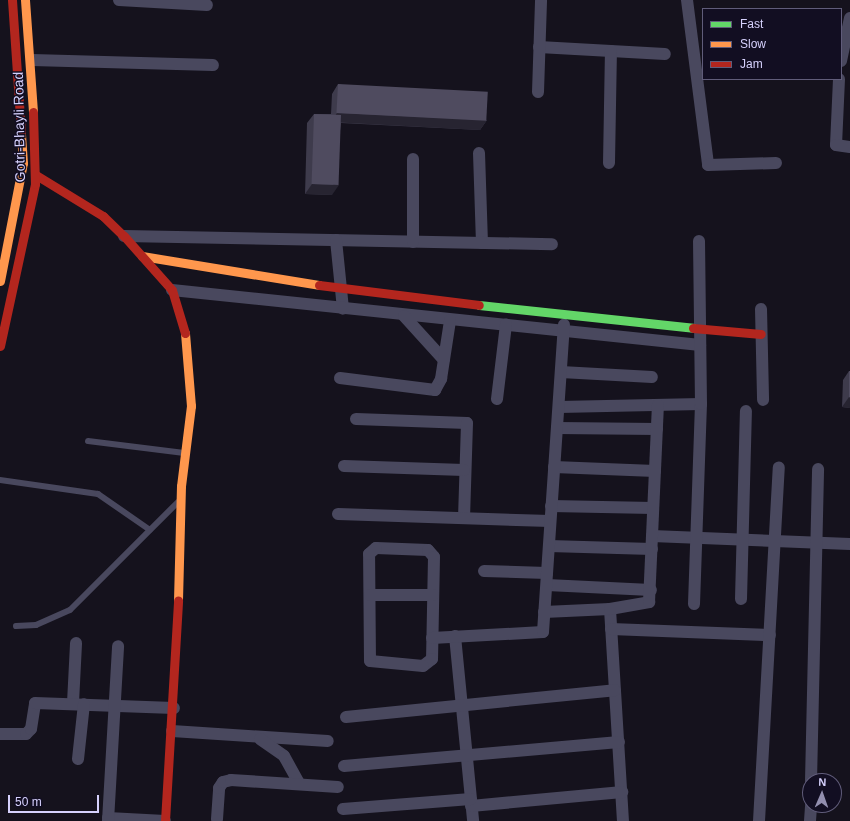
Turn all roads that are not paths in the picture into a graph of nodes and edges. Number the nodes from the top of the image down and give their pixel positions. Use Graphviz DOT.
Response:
graph roads {
  1 [pos="12,0"];
  2 [pos="26,0"];
  3 [pos="119,0"];
  4 [pos="541,0"];
  5 [pos="687,0"];
  6 [pos="207,5"];
  7 [pos="850,18"];
  8 [pos="539,47"];
  9 [pos="612,51"];
  10 [pos="665,54"];
  11 [pos="842,56"];
  12 [pos="32,60"];
  13 [pos="212,65"];
  14 [pos="839,80"];
  15 [pos="538,92"];
  16 [pos="850,147"];
  17 [pos="479,152"];
  18 [pos="413,159"];
  19 [pos="609,163"];
  20 [pos="776,163"];
  21 [pos="36,175"];
  22 [pos="124,236"];
  23 [pos="336,240"];
  24 [pos="699,241"];
  25 [pos="413,242"];
  26 [pos="482,243"];
  27 [pos="552,244"];
  28 [pos="142,256"];
  29 [pos="0,281"];
  30 [pos="341,288"];
  31 [pos="172,290"];
  32 [pos="343,309"];
  33 [pos="760,309"];
  34 [pos="404,316"];
  35 [pos="565,316"];
  36 [pos="450,321"];
  37 [pos="506,325"];
  38 [pos="700,330"];
  39 [pos="564,332"];
  40 [pos="761,334"];
  41 [pos="700,345"];
  42 [pos="0,346"];
  43 [pos="444,360"];
  44 [pos="561,372"];
  45 [pos="652,377"];
  46 [pos="340,378"];
  47 [pos="497,399"];
  48 [pos="763,400"];
  49 [pos="700,404"];
  50 [pos="658,405"];
  51 [pos="558,407"];
  52 [pos="746,411"];
  53 [pos="356,419"];
  54 [pos="557,428"];
  55 [pos="657,429"];
  56 [pos="88,441"];
  57 [pos="185,453"];
  58 [pos="344,466"];
  59 [pos="554,467"];
  60 [pos="779,468"];
  61 [pos="818,469"];
  62 [pos="464,470"];
  63 [pos="655,471"];
  64 [pos="0,480"];
  65 [pos="180,499"];
  66 [pos="552,506"];
  67 [pos="653,508"];
  68 [pos="338,514"];
  69 [pos="464,518"];
  70 [pos="550,521"];
  71 [pos="150,530"];
  72 [pos="652,536"];
  73 [pos="698,538"];
  74 [pos="741,540"];
  75 [pos="775,541"];
  76 [pos="816,542"];
  77 [pos="850,544"];
  78 [pos="549,546"];
  79 [pos="652,549"];
  80 [pos="484,571"];
  81 [pos="548,573"];
  82 [pos="547,585"];
  83 [pos="651,590"];
  84 [pos="370,595"];
  85 [pos="433,595"];
  86 [pos="741,599"];
  87 [pos="694,604"];
  88 [pos="610,609"];
  89 [pos="544,612"];
  90 [pos="16,626"];
  91 [pos="611,629"];
  92 [pos="770,635"];
  93 [pos="455,636"];
  94 [pos="432,638"];
  95 [pos="76,643"];
  96 [pos="118,646"];
  97 [pos="616,690"];
  98 [pos="79,703"];
  99 [pos="114,705"];
  100 [pos="462,706"];
  101 [pos="174,708"];
  102 [pos="346,717"];
  103 [pos="172,731"];
  104 [pos="0,734"];
  105 [pos="255,736"];
  106 [pos="328,740"];
  107 [pos="619,742"];
  108 [pos="467,756"];
  109 [pos="78,759"];
  110 [pos="344,766"];
  111 [pos="811,773"];
  112 [pos="298,784"];
  113 [pos="338,787"];
  114 [pos="622,792"];
  115 [pos="471,802"];
  116 [pos="343,809"];
  117 [pos="108,819"];
  118 [pos="217,819"];
  119 [pos="165,821"];
  120 [pos="473,821"];
  121 [pos="623,821"];
  122 [pos="759,821"];
  1 -- 29 [label="street, Gotri-Bhayli Road"];
  2 -- 12 [label="street, Gotri-Bhayli Road"];
  3 -- 6 [label="street"];
  4 -- 8 [label="street"];
  5 -- 20 [label="street"];
  7 -- 11 [label="street"];
  8 -- 9 [label="street"];
  8 -- 15 [label="street"];
  9 -- 10 [label="street"];
  9 -- 19 [label="street"];
  12 -- 13 [label="street"];
  12 -- 21 [label="street, Gotri-Bhayli Road"];
  14 -- 16 [label="street"];
  17 -- 26 [label="street"];
  18 -- 25 [label="street"];
  21 -- 22 [label="street"];
  21 -- 42 [label="street, Gotri-Bhayli Road"];
  22 -- 23 [label="street"];
  22 -- 28 [label="street"];
  23 -- 25 [label="street"];
  23 -- 30 [label="street"];
  24 -- 38 [label="street"];
  25 -- 26 [label="street"];
  26 -- 27 [label="street"];
  28 -- 30 [label="street"];
  28 -- 31 [label="street"];
  30 -- 32 [label="street"];
  30 -- 35 [label="street"];
  31 -- 32 [label="street"];
  31 -- 57 [label="street"];
  32 -- 34 [label="street"];
  33 -- 40 [label="street"];
  34 -- 36 [label="street"];
  34 -- 43 [label="street"];
  35 -- 38 [label="street"];
  35 -- 39 [label="street"];
  36 -- 37 [label="street"];
  36 -- 43 [label="street"];
  37 -- 39 [label="street"];
  37 -- 47 [label="street"];
  38 -- 40 [label="street"];
  38 -- 41 [label="street"];
  39 -- 41 [label="street"];
  39 -- 44 [label="street"];
  40 -- 48 [label="street"];
  41 -- 49 [label="street"];
  43 -- 46 [label="street"];
  44 -- 45 [label="street"];
  44 -- 51 [label="street"];
  49 -- 50 [label="street"];
  49 -- 73 [label="street"];
  50 -- 51 [label="street"];
  50 -- 55 [label="street"];
  51 -- 54 [label="street"];
  52 -- 74 [label="street"];
  53 -- 62 [label="street"];
  54 -- 55 [label="street"];
  54 -- 59 [label="street"];
  55 -- 63 [label="street"];
  56 -- 57 [label="lane"];
  57 -- 65 [label="street"];
  58 -- 62 [label="street"];
  59 -- 63 [label="street"];
  59 -- 66 [label="street"];
  60 -- 75 [label="street"];
  61 -- 76 [label="street"];
  62 -- 69 [label="street"];
  63 -- 67 [label="street"];
  64 -- 71 [label="lane"];
  65 -- 71 [label="lane"];
  65 -- 101 [label="street"];
  66 -- 67 [label="street"];
  66 -- 70 [label="street"];
  67 -- 72 [label="street"];
  68 -- 69 [label="street"];
  69 -- 70 [label="street"];
  70 -- 78 [label="street"];
  71 -- 90 [label="lane"];
  72 -- 73 [label="street"];
  72 -- 79 [label="street"];
  73 -- 74 [label="street"];
  73 -- 87 [label="street"];
  74 -- 75 [label="street"];
  74 -- 86 [label="street"];
  75 -- 76 [label="street"];
  75 -- 92 [label="street"];
  76 -- 77 [label="street"];
  76 -- 111 [label="street"];
  78 -- 79 [label="street"];
  78 -- 81 [label="street"];
  79 -- 83 [label="street"];
  80 -- 81 [label="street"];
  81 -- 82 [label="street"];
  82 -- 83 [label="street"];
  82 -- 89 [label="street"];
  83 -- 88 [label="street"];
  84 -- 85 [label="street"];
  84 -- 85 [label="street"];
  84 -- 94 [label="street"];
  85 -- 94 [label="street"];
  88 -- 89 [label="street"];
  88 -- 91 [label="street"];
  89 -- 93 [label="street"];
  91 -- 92 [label="street"];
  91 -- 97 [label="street"];
  92 -- 122 [label="street"];
  93 -- 94 [label="street"];
  93 -- 100 [label="street"];
  95 -- 98 [label="street"];
  96 -- 99 [label="street"];
  97 -- 100 [label="street"];
  97 -- 107 [label="street"];
  98 -- 99 [label="street"];
  98 -- 104 [label="street"];
  98 -- 109 [label="street"];
  99 -- 101 [label="street"];
  99 -- 117 [label="street"];
  100 -- 102 [label="street"];
  100 -- 108 [label="street"];
  101 -- 103 [label="street"];
  103 -- 105 [label="street"];
  103 -- 119 [label="street"];
  105 -- 106 [label="street"];
  105 -- 112 [label="street"];
  107 -- 108 [label="street"];
  107 -- 114 [label="street"];
  108 -- 110 [label="street"];
  108 -- 115 [label="street"];
  112 -- 113 [label="street"];
  112 -- 118 [label="street"];
  114 -- 115 [label="street"];
  114 -- 121 [label="street"];
  115 -- 116 [label="street"];
  115 -- 120 [label="street"];
  117 -- 119 [label="street"];
}
